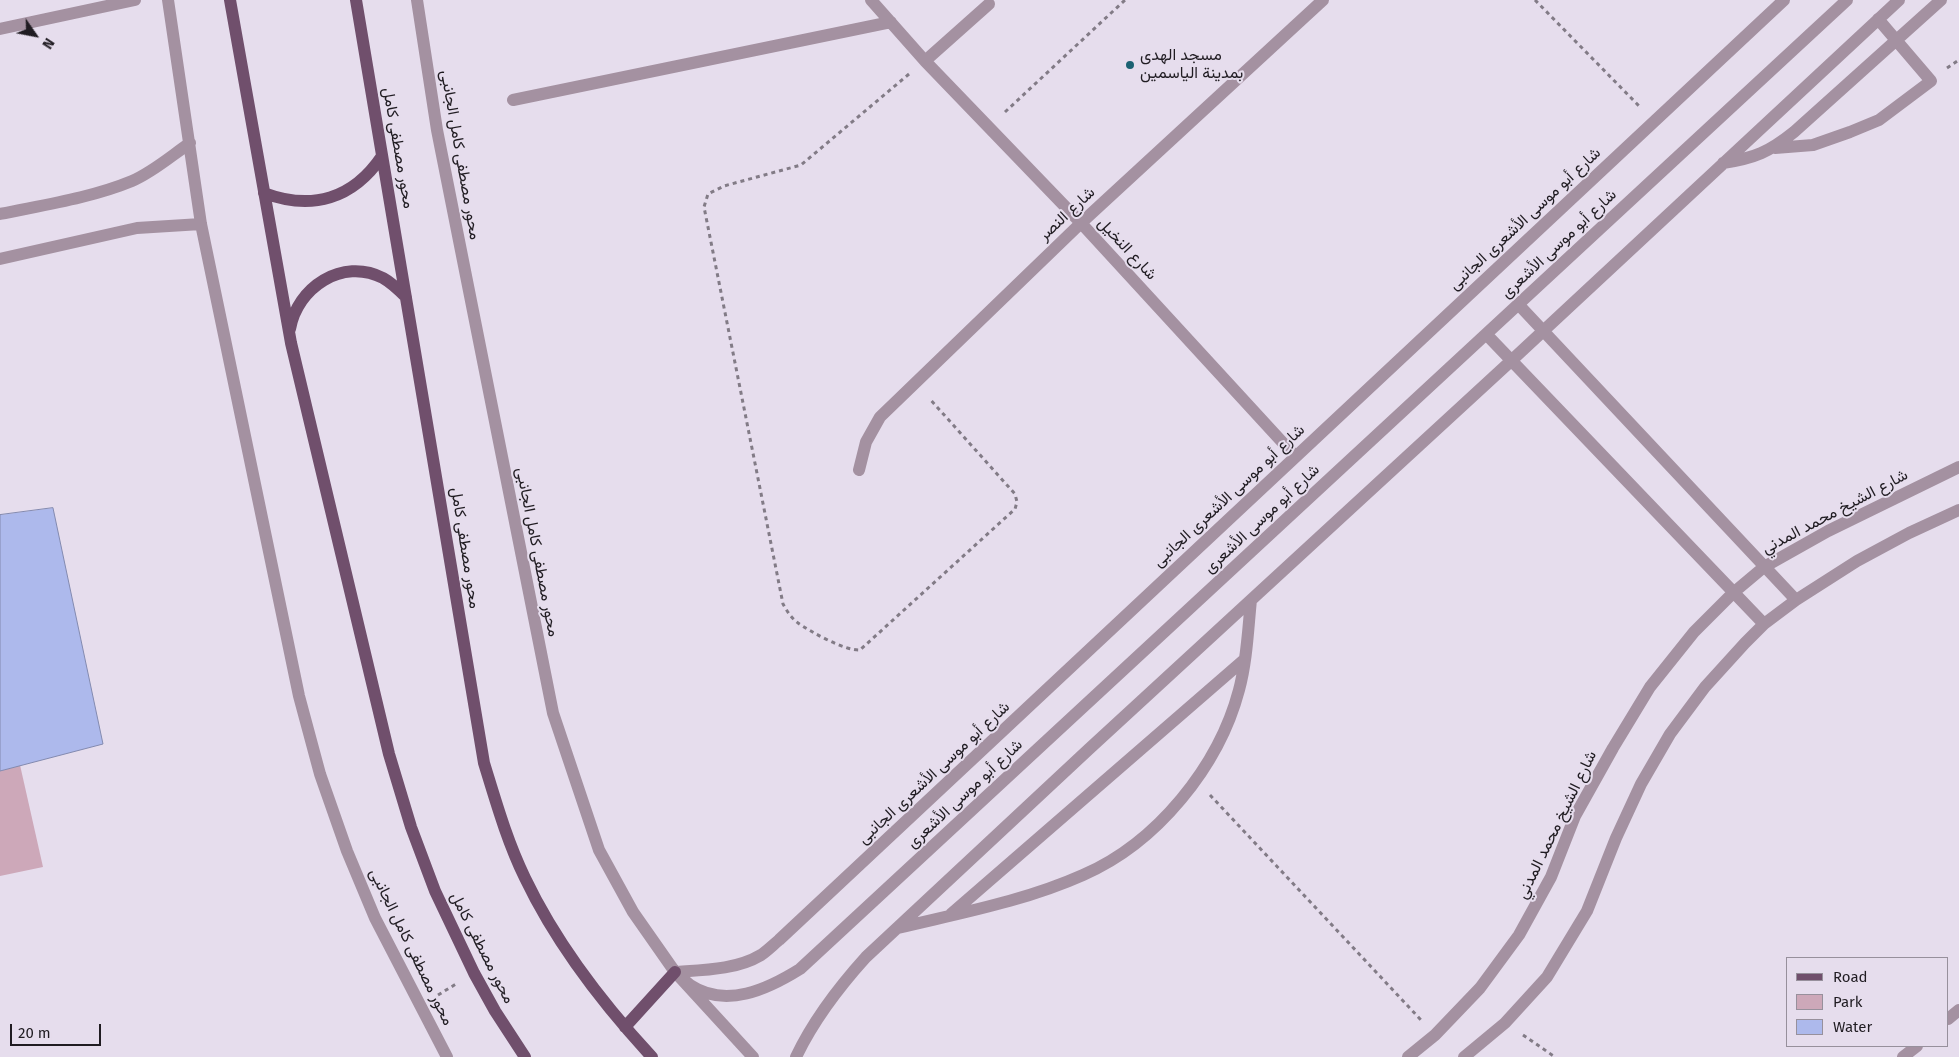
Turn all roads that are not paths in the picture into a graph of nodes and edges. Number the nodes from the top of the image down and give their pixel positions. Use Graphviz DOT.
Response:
graph roads {
  1 [pos="135,0"];
  2 [pos="168,0"];
  3 [pos="230,0"];
  4 [pos="356,0"];
  5 [pos="417,0"];
  6 [pos="871,0"];
  7 [pos="1784,0"];
  8 [pos="1848,0"];
  9 [pos="1899,0"];
  10 [pos="1941,0"];
  11 [pos="1315,3"];
  12 [pos="989,4"];
  13 [pos="1878,19"];
  14 [pos="891,22"];
  15 [pos="0,29"];
  16 [pos="1896,40"];
  17 [pos="924,61"];
  18 [pos="513,100"];
  19 [pos="190,143"];
  20 [pos="1774,148"];
  21 [pos="382,156"];
  22 [pos="1723,163"];
  23 [pos="264,193"];
  24 [pos="0,214"];
  25 [pos="1081,223"];
  26 [pos="201,224"];
  27 [pos="0,258"];
  28 [pos="406,297"];
  29 [pos="1518,304"];
  30 [pos="1543,330"];
  31 [pos="1486,334"];
  32 [pos="290,343"];
  33 [pos="1512,360"];
  34 [pos="1295,456"];
  35 [pos="1959,467"];
  36 [pos="859,470"];
  37 [pos="1959,510"];
  38 [pos="1764,567"];
  39 [pos="1733,593"];
  40 [pos="1251,600"];
  41 [pos="1796,600"];
  42 [pos="1764,624"];
  43 [pos="1245,659"];
  44 [pos="949,916"];
  45 [pos="896,929"];
  46 [pos="675,972"];
  47 [pos="1959,1010"];
  48 [pos="1949,1018"];
  49 [pos="625,1027"];
  50 [pos="1916,1047"];
  51 [pos="448,1057"];
  52 [pos="525,1057"];
  53 [pos="652,1057"];
  54 [pos="753,1057"];
  55 [pos="796,1057"];
  56 [pos="1408,1057"];
  57 [pos="1464,1057"];
  58 [pos="1903,1057"];
  1 -- 15 [label="street"];
  2 -- 19 [label="street, محور مصطفى كامل الجانبى"];
  3 -- 23 [label="main road, محور مصطفى كامل"];
  4 -- 21 [label="main road, محور مصطفى كامل"];
  5 -- 46 [label="street, محور مصطفى كامل الجانبى"];
  6 -- 14 [label="street, شارع النخيل"];
  7 -- 34 [label="street, شارع أبو موسى الأشعرى الجانبى"];
  8 -- 29 [label="street, شارع أبو موسى الأشعرى"];
  9 -- 13 [label="street"];
  10 -- 16 [label="street"];
  11 -- 25 [label="street, شارع النصر"];
  12 -- 17 [label="street"];
  13 -- 16 [label="street"];
  13 -- 22 [label="street"];
  14 -- 17 [label="street, شارع النخيل"];
  14 -- 18 [label="street"];
  16 -- 20 [label="street"];
  16 -- 20 [label="street"];
  17 -- 25 [label="street, شارع النخيل"];
  19 -- 24 [label="street"];
  19 -- 26 [label="street, محور مصطفى كامل الجانبى"];
  20 -- 22 [label="street"];
  21 -- 23 [label="main road"];
  21 -- 28 [label="main road, محور مصطفى كامل"];
  22 -- 30 [label="street"];
  23 -- 32 [label="main road, محور مصطفى كامل"];
  25 -- 34 [label="street, شارع النخيل"];
  25 -- 36 [label="street, شارع النصر"];
  26 -- 27 [label="street"];
  26 -- 51 [label="street, محور مصطفى كامل الجانبى"];
  28 -- 32 [label="main road"];
  28 -- 49 [label="main road, محور مصطفى كامل"];
  29 -- 30 [label="street"];
  29 -- 31 [label="street, شارع أبو موسى الأشعرى"];
  30 -- 33 [label="street"];
  30 -- 38 [label="street"];
  31 -- 33 [label="street"];
  31 -- 46 [label="street, شارع أبو موسى الأشعرى"];
  32 -- 52 [label="main road, محور مصطفى كامل"];
  33 -- 39 [label="street"];
  33 -- 40 [label="street"];
  34 -- 46 [label="street, شارع أبو موسى الأشعرى الجانبى"];
  35 -- 38 [label="street, شارع الشيخ محمد المدني"];
  37 -- 41 [label="street"];
  38 -- 39 [label="street, شارع الشيخ محمد المدني"];
  38 -- 41 [label="street"];
  39 -- 42 [label="street"];
  39 -- 56 [label="street, شارع الشيخ محمد المدني"];
  40 -- 43 [label="street"];
  40 -- 45 [label="street"];
  41 -- 42 [label="street"];
  42 -- 57 [label="street"];
  43 -- 44 [label="street"];
  43 -- 44 [label="street"];
  44 -- 45 [label="street"];
  45 -- 55 [label="street"];
  46 -- 49 [label="main road"];
  46 -- 54 [label="street, محور مصطفى كامل الجانبى"];
  47 -- 48 [label="street"];
  49 -- 53 [label="main road, محور مصطفى كامل"];
  50 -- 58 [label="street"];
}
